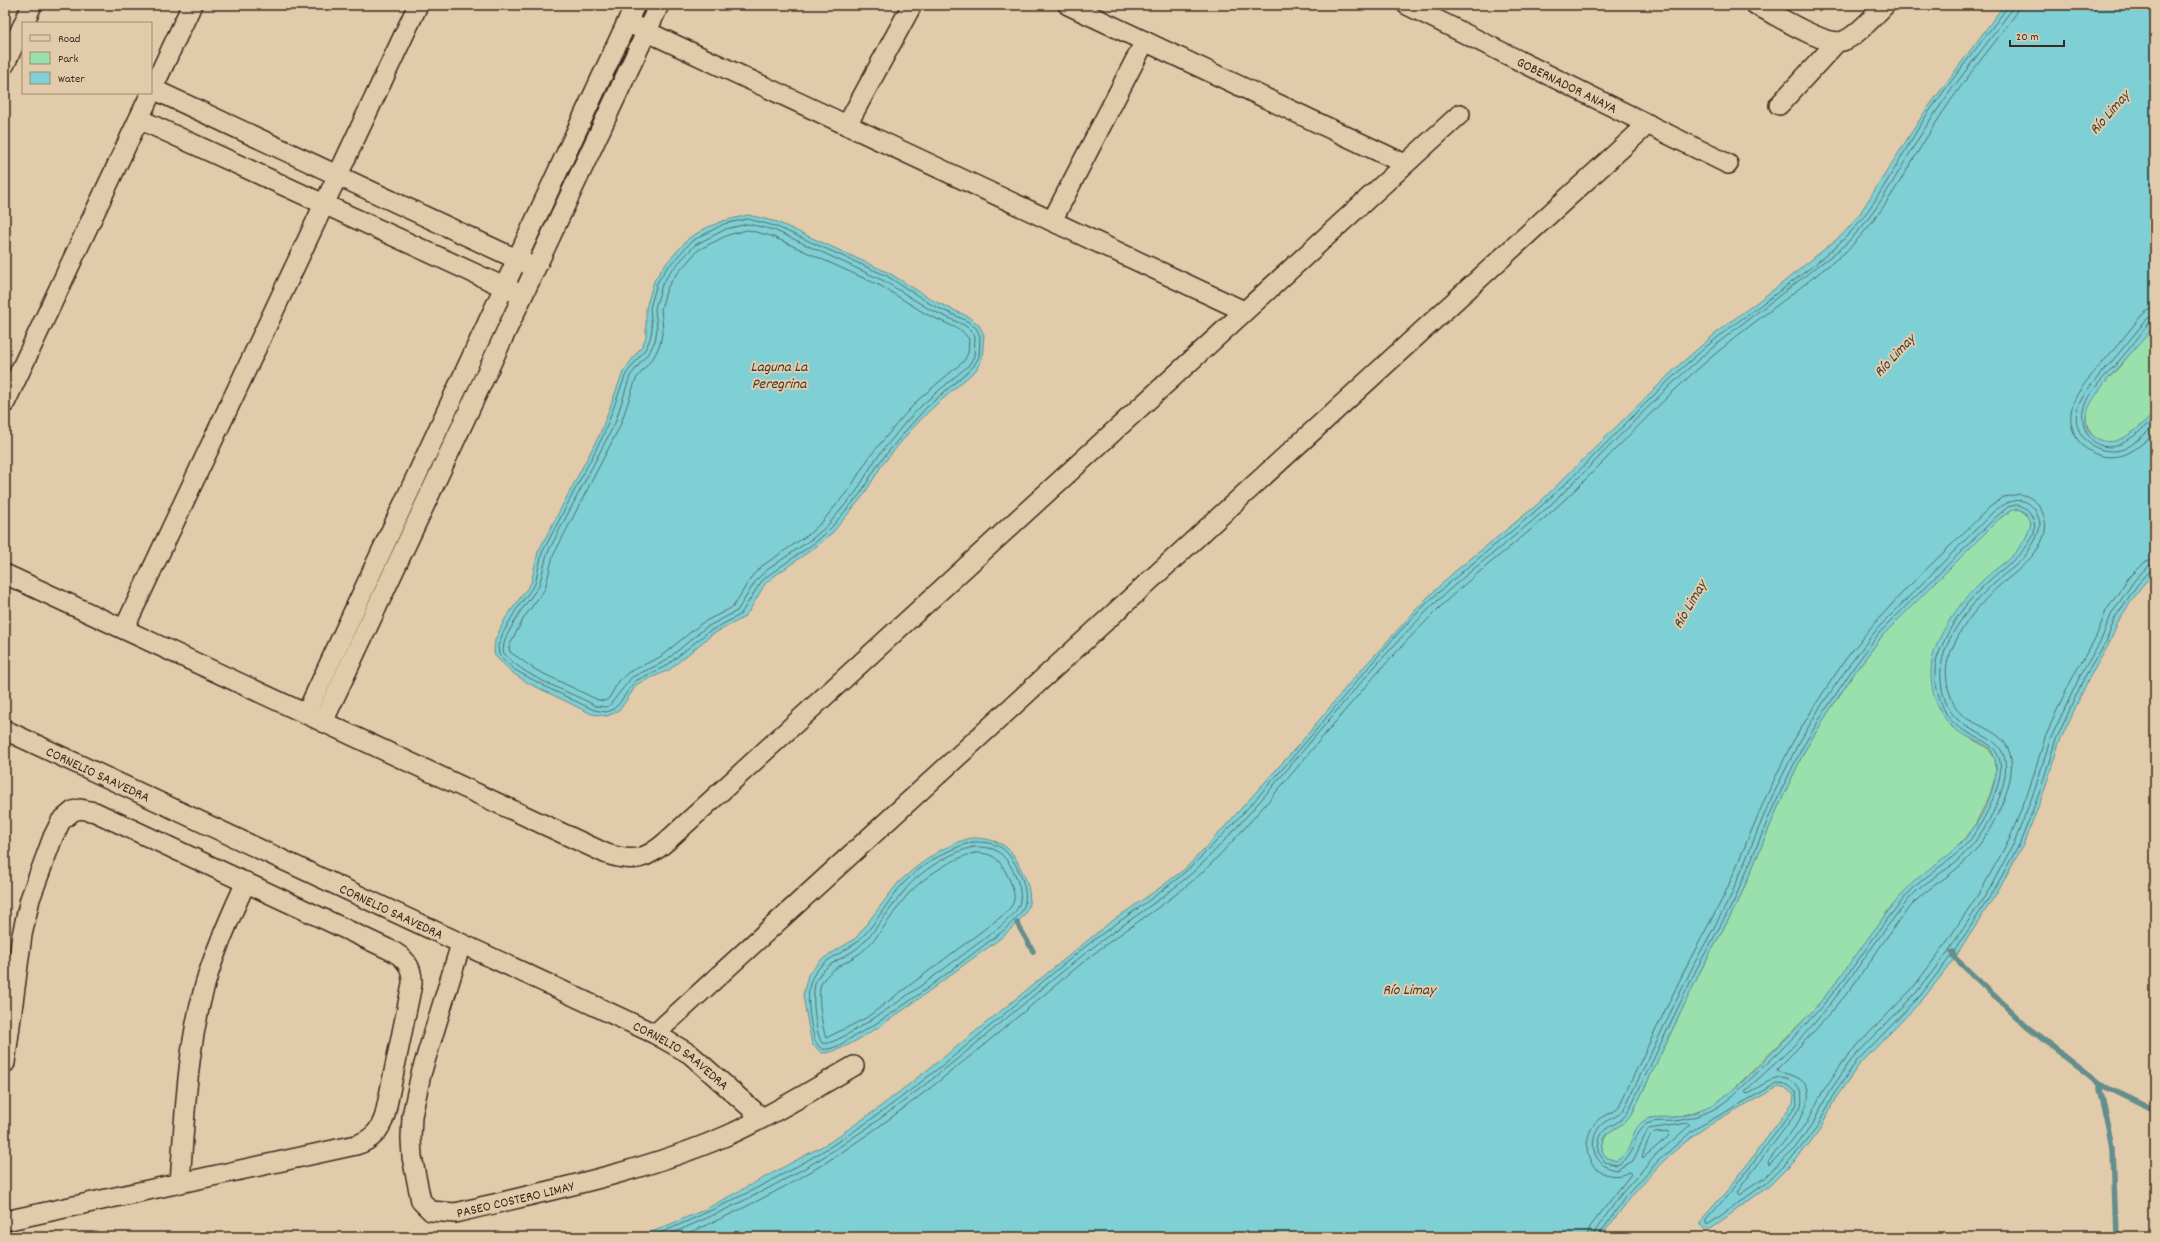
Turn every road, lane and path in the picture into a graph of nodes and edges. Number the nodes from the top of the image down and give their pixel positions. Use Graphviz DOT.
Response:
graph roads {
  1 [pos="32,5"];
  2 [pos="192,5"];
  3 [pos="418,5"];
  4 [pos="659,5"];
  5 [pos="912,5"];
  6 [pos="1068,5"];
  7 [pos="1406,5"];
  8 [pos="1756,5"];
  9 [pos="1885,5"];
  10 [pos="631,13"];
  11 [pos="25,22"];
  12 [pos="22,28"];
  13 [pos="647,31"];
  14 [pos="1145,41"];
  15 [pos="1837,42"];
  16 [pos="5,64"];
  17 [pos="152,89"];
  18 [pos="152,91"];
  19 [pos="150,94"];
  20 [pos="1779,105"];
  21 [pos="1460,114"];
  22 [pos="139,119"];
  23 [pos="1648,124"];
  24 [pos="847,125"];
  25 [pos="1405,164"];
  26 [pos="1728,164"];
  27 [pos="338,175"];
  28 [pos="324,204"];
  29 [pos="1052,221"];
  30 [pos="517,259"];
  31 [pos="536,268"];
  32 [pos="504,287"];
  33 [pos="523,295"];
  34 [pos="1244,311"];
  35 [pos="5,403"];
  36 [pos="5,574"];
  37 [pos="124,629"];
  38 [pos="306,714"];
  39 [pos="323,722"];
  40 [pos="5,730"];
  41 [pos="246,882"];
  42 [pos="461,944"];
  43 [pos="655,1034"];
  44 [pos="5,1063"];
  45 [pos="854,1066"];
  46 [pos="762,1118"];
  47 [pos="180,1183"];
  48 [pos="5,1220"];
  1 -- 11 [label="street"];
  2 -- 17 [label="street"];
  3 -- 27 [label="street"];
  4 -- 13 [label="street"];
  5 -- 24 [label="street"];
  6 -- 14 [label="street"];
  7 -- 23 [label="street, GOBERNADOR ANAYA"];
  8 -- 15 [label="street"];
  9 -- 15 [label="street"];
  10 -- 13 [label="street"];
  10 -- 30 [label="street"];
  12 -- 16 [label="street"];
  13 -- 24 [label="street"];
  13 -- 31 [label="street"];
  14 -- 25 [label="street"];
  14 -- 29 [label="street"];
  15 -- 20 [label="street"];
  18 -- 27 [label="street"];
  19 -- 22 [label="street"];
  21 -- 25 [label="street"];
  22 -- 28 [label="street"];
  22 -- 35 [label="street"];
  23 -- 26 [label="street, GOBERNADOR ANAYA"];
  23 -- 43 [label="street"];
  24 -- 29 [label="street"];
  25 -- 34 [label="street"];
  27 -- 28 [label="street"];
  27 -- 30 [label="street"];
  28 -- 32 [label="street"];
  28 -- 37 [label="street"];
  29 -- 34 [label="street"];
  30 -- 31 [label="street"];
  30 -- 32 [label="street"];
  31 -- 33 [label="street"];
  32 -- 33 [label="street"];
  32 -- 38 [label="street"];
  33 -- 39 [label="street"];
  34 -- 39 [label="street"];
  36 -- 37 [label="street"];
  37 -- 38 [label="street"];
  38 -- 39 [label="street"];
  40 -- 42 [label="street, CORNELIO SAAVEDRA"];
  41 -- 44 [label="street"];
  41 -- 47 [label="street"];
  41 -- 47 [label="street"];
  42 -- 43 [label="street, CORNELIO SAAVEDRA"];
  42 -- 46 [label="street, PASEO COSTERO LIMAY"];
  43 -- 46 [label="street, CORNELIO SAAVEDRA"];
  45 -- 46 [label="street, PASEO COSTERO LIMAY"];
  47 -- 48 [label="street"];
}
